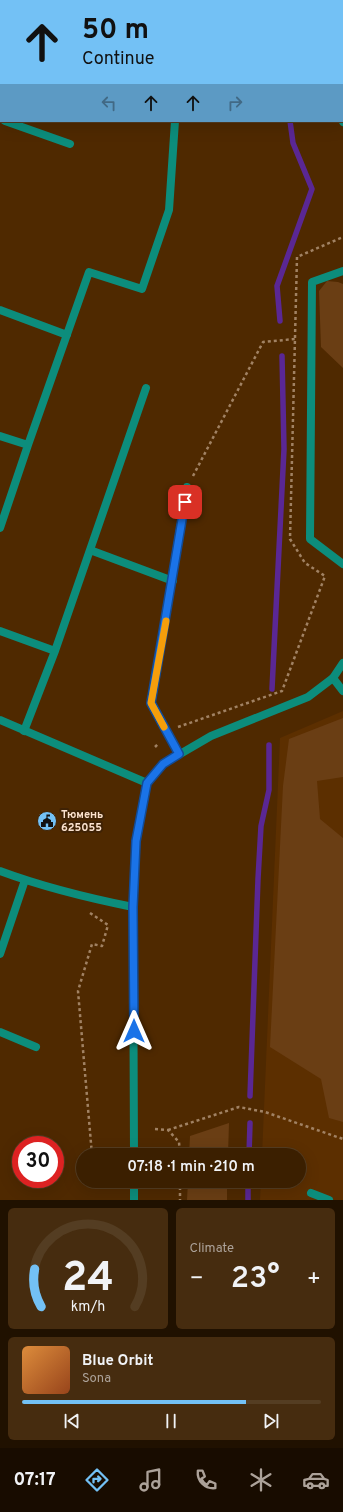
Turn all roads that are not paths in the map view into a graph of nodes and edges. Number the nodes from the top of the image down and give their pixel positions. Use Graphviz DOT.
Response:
graph roads {
  1 [pos="8,122"];
  2 [pos="175,122"];
  3 [pos="70,144"];
  4 [pos="343,270"];
  5 [pos="0,310"];
  6 [pos="67,335"];
  7 [pos="146,388"];
  8 [pos="0,436"];
  9 [pos="28,445"];
  10 [pos="187,487"];
  11 [pos="0,528"];
  12 [pos="90,550"];
  13 [pos="343,564"];
  14 [pos="173,581"];
  15 [pos="0,631"];
  16 [pos="55,651"];
  17 [pos="343,663"];
  18 [pos="333,678"];
  19 [pos="343,691"];
  20 [pos="0,720"];
  21 [pos="24,730"];
  22 [pos="179,754"];
  23 [pos="147,783"];
  24 [pos="0,871"];
  25 [pos="25,880"];
  26 [pos="133,907"];
  27 [pos="0,954"];
  28 [pos="0,1032"];
  29 [pos="36,1047"];
  30 [pos="134,1148"];
  31 [pos="134,1188"];
  32 [pos="311,1193"];
  33 [pos="134,1200"];
  34 [pos="329,1200"];
  1 -- 3 [label="street"];
  2 -- 6 [label="street"];
  4 -- 13 [label="street"];
  5 -- 6 [label="street"];
  6 -- 9 [label="street"];
  7 -- 12 [label="street"];
  8 -- 9 [label="street"];
  9 -- 11 [label="street"];
  10 -- 14 [label="street"];
  12 -- 14 [label="street"];
  12 -- 16 [label="street"];
  14 -- 22 [label="street"];
  15 -- 16 [label="street"];
  16 -- 21 [label="street"];
  17 -- 18 [label="street"];
  18 -- 19 [label="street"];
  18 -- 22 [label="street"];
  20 -- 21 [label="street"];
  21 -- 23 [label="street"];
  22 -- 23 [label="street"];
  23 -- 26 [label="street"];
  24 -- 25 [label="street"];
  25 -- 26 [label="street"];
  25 -- 27 [label="street"];
  26 -- 30 [label="street"];
  28 -- 29 [label="street"];
  31 -- 33 [label="street"];
  32 -- 34 [label="street"];
}
